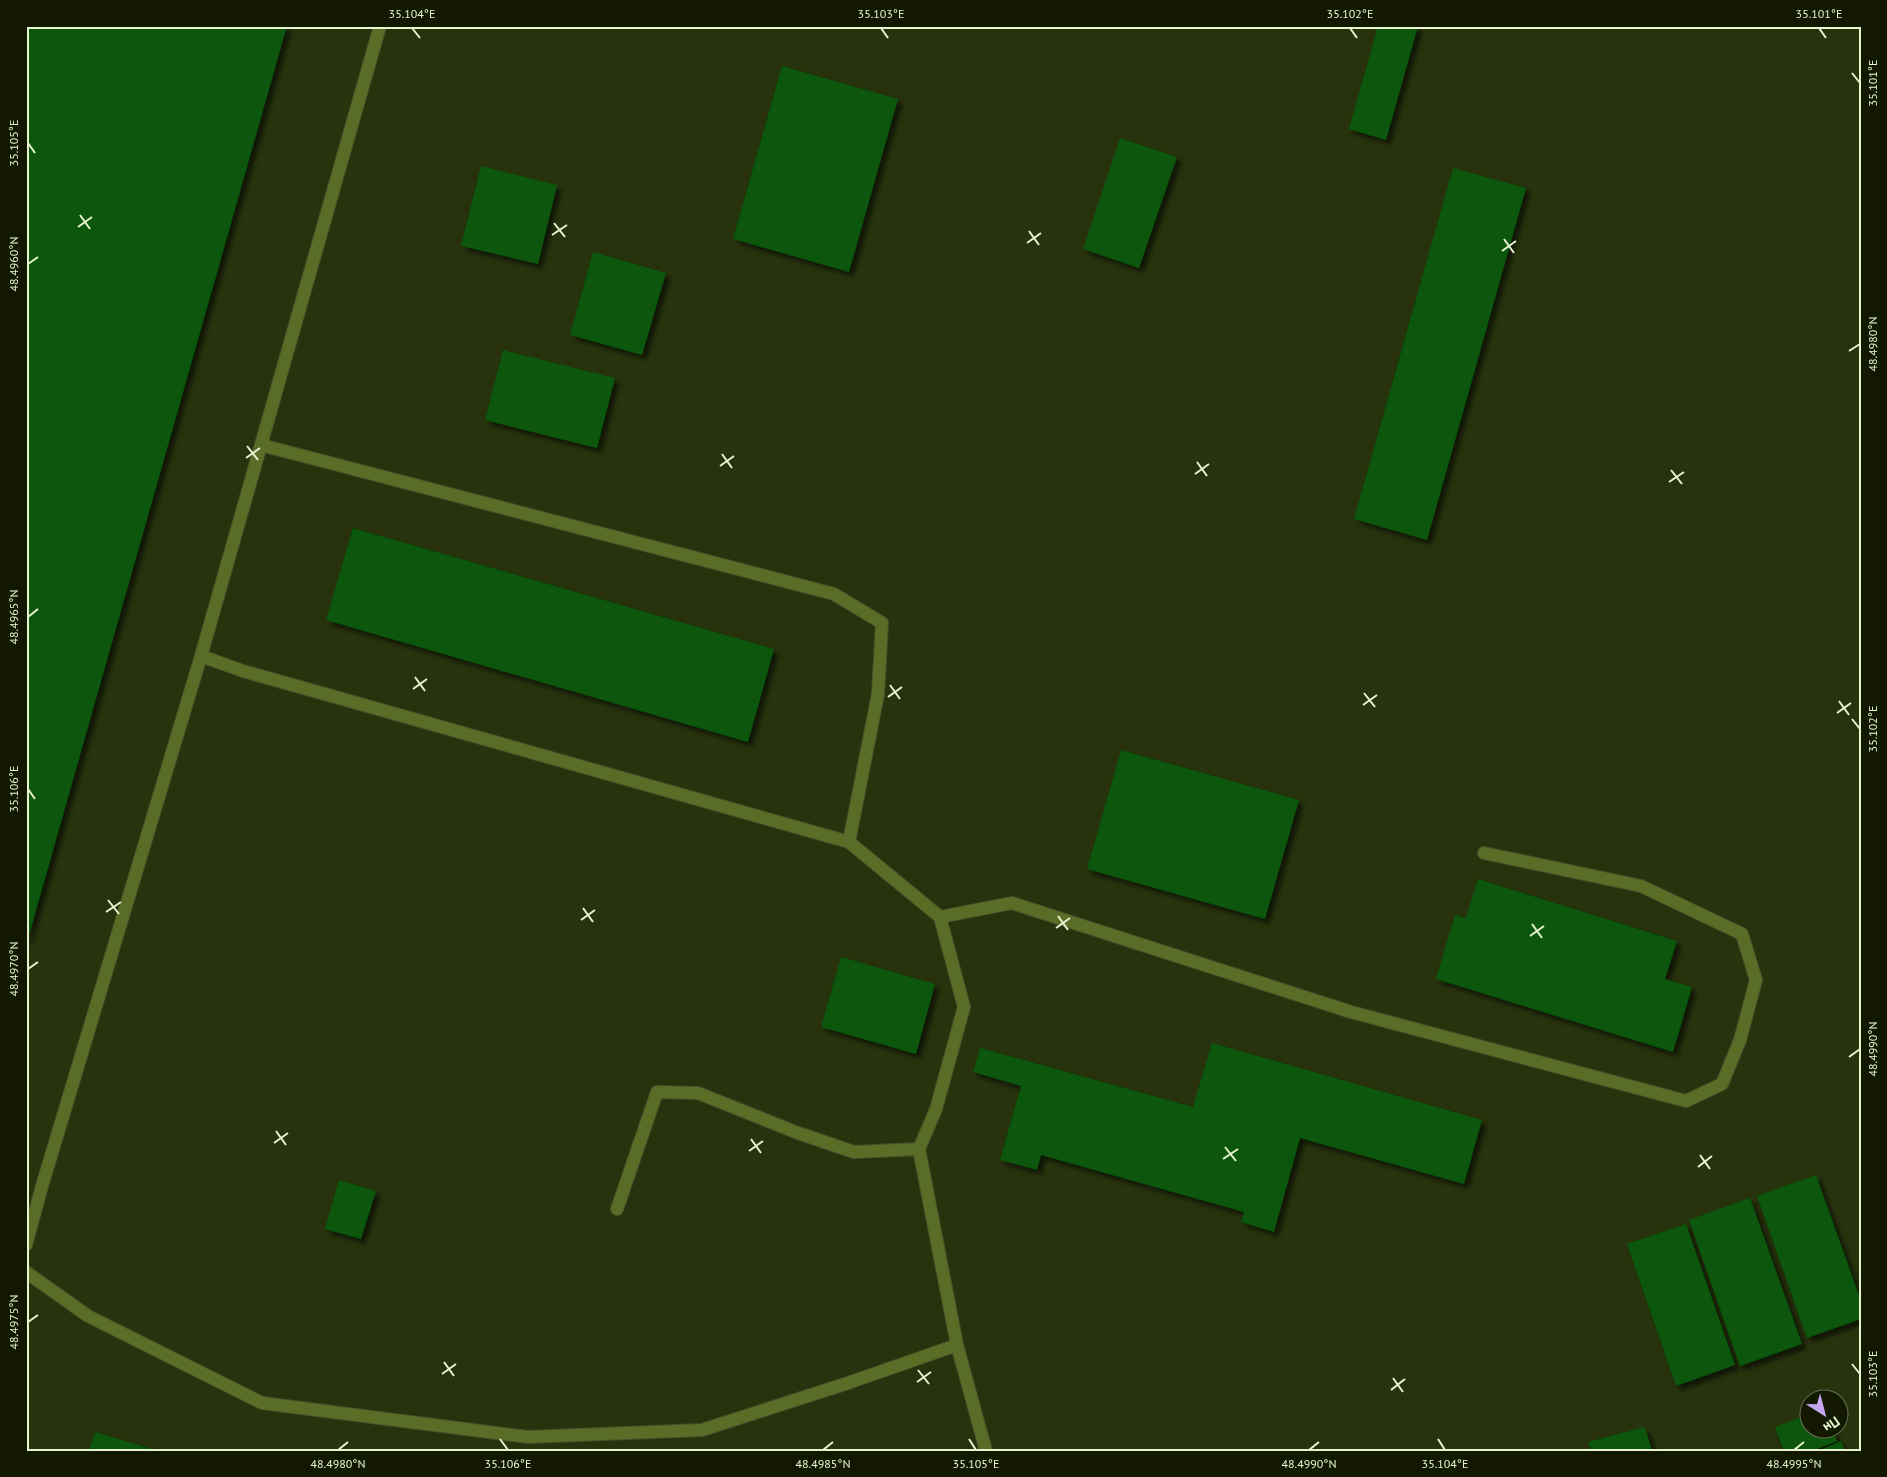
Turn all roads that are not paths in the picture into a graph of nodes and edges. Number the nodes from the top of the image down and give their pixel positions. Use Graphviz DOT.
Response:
graph roads {
  1 [pos="380,26"];
  2 [pos="261,445"];
  3 [pos="201,656"];
  4 [pos="849,842"];
  5 [pos="1484,853"];
  6 [pos="940,917"];
  7 [pos="920,1149"];
  8 [pos="617,1209"];
  9 [pos="26,1245"];
  10 [pos="26,1272"];
  11 [pos="957,1345"];
  12 [pos="986,1451"];
  1 -- 2 [label="lane"];
  2 -- 3 [label="lane"];
  2 -- 4 [label="lane"];
  3 -- 4 [label="lane"];
  3 -- 9 [label="lane"];
  4 -- 6 [label="lane"];
  5 -- 6 [label="lane"];
  6 -- 7 [label="lane"];
  7 -- 8 [label="lane"];
  7 -- 11 [label="lane"];
  10 -- 11 [label="lane"];
  11 -- 12 [label="lane"];
}
